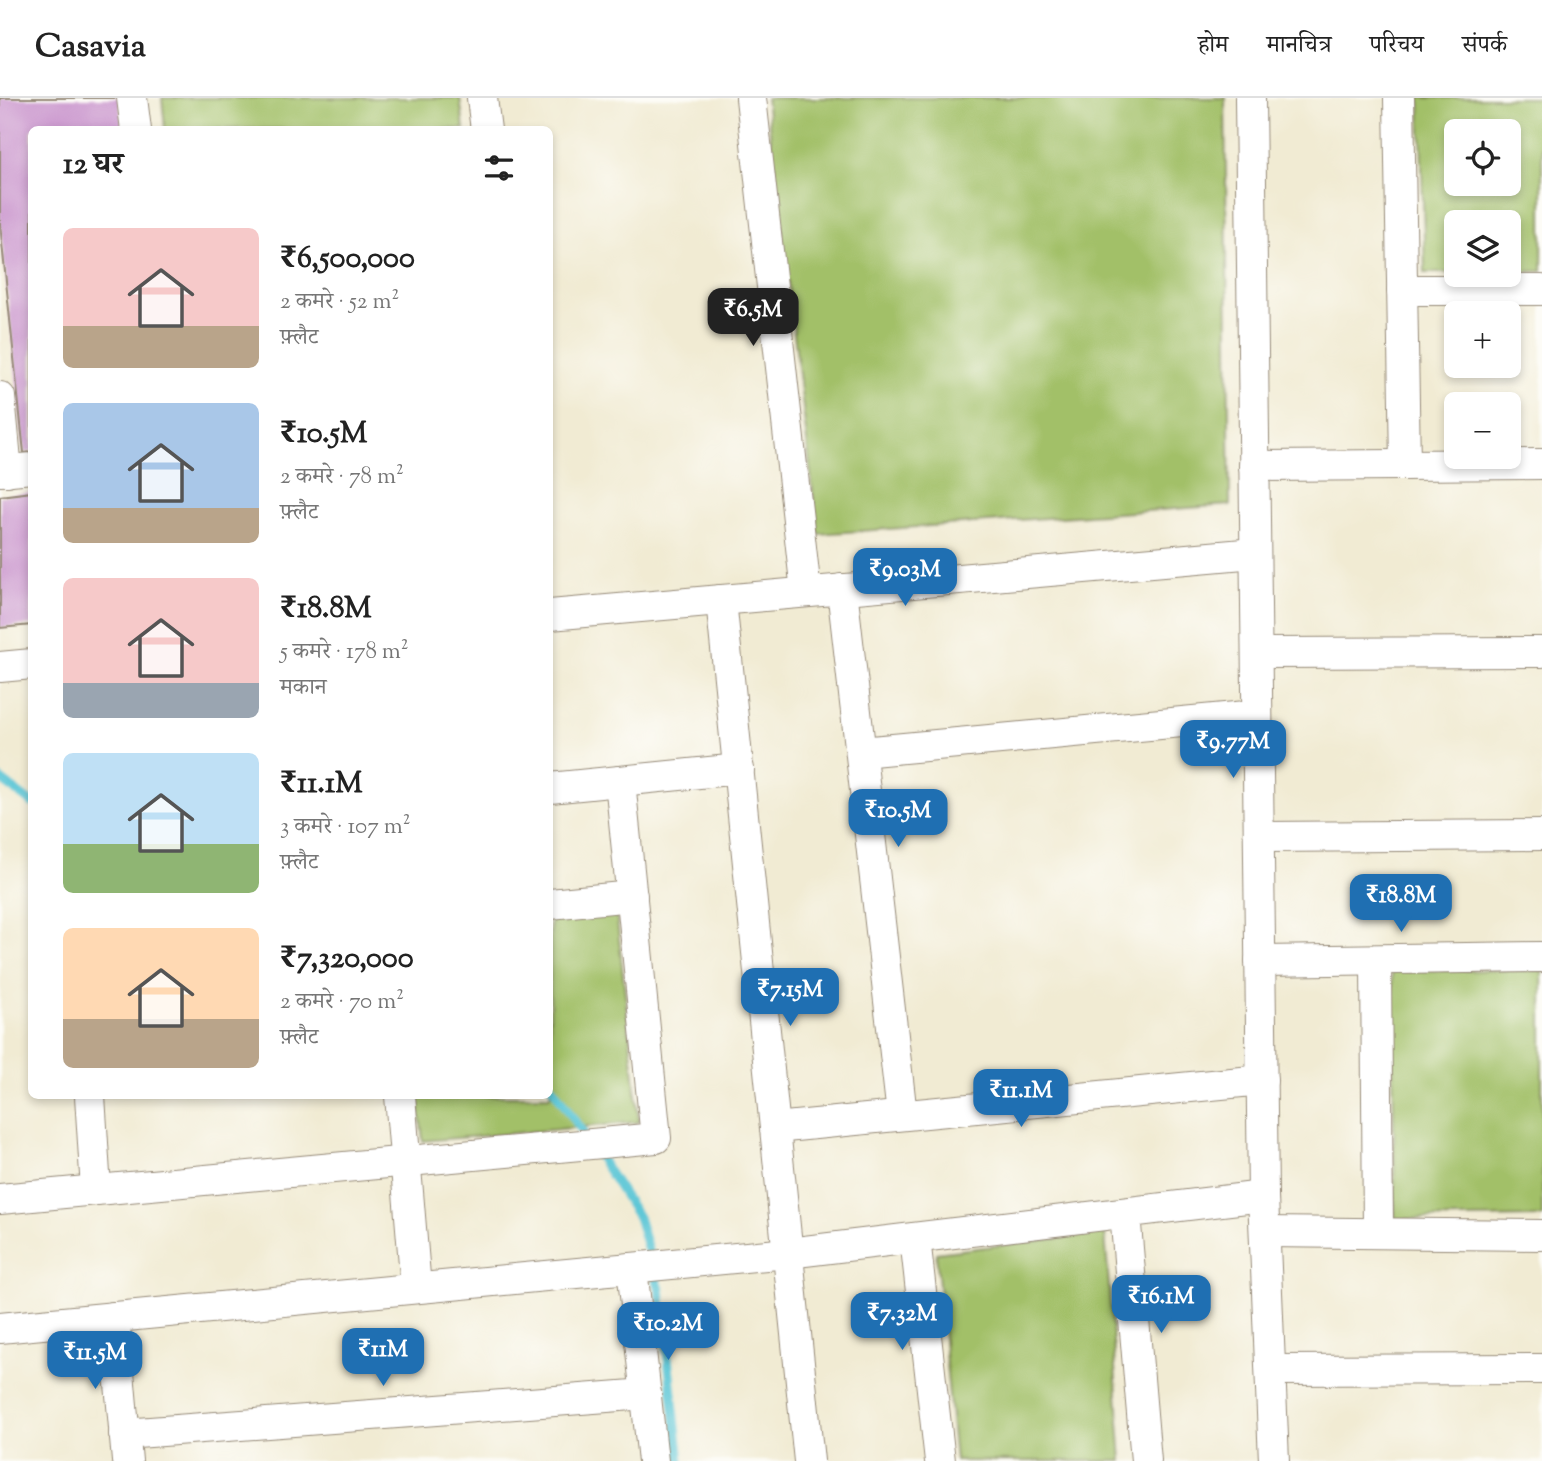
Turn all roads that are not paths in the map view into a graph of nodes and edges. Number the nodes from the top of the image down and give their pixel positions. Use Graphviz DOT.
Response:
graph roads {
  1 [pos="132,98"];
  2 [pos="482,98"];
  3 [pos="751,98"];
  4 [pos="1250,98"];
  5 [pos="1399,98"];
  6 [pos="136,126"];
  7 [pos="486,126"];
  8 [pos="1402,290"];
  9 [pos="1542,290"];
  10 [pos="0,397"];
  11 [pos="1542,464"];
  12 [pos="1405,465"];
  13 [pos="1254,466"];
  14 [pos="13,470"];
  15 [pos="1255,553"];
  16 [pos="842,589"];
  17 [pos="806,592"];
  18 [pos="721,600"];
  19 [pos="553,615"];
  20 [pos="1542,652"];
  21 [pos="1257,653"];
  22 [pos="28,664"];
  23 [pos="0,667"];
  24 [pos="1257,715"];
  25 [pos="861,752"];
  26 [pos="739,769"];
  27 [pos="620,781"];
  28 [pos="553,788"];
  29 [pos="1542,835"];
  30 [pos="1259,837"];
  31 [pos="632,895"];
  32 [pos="553,904"];
  33 [pos="1542,957"];
  34 [pos="1376,960"];
  35 [pos="1260,961"];
  36 [pos="1262,1080"];
  37 [pos="90,1099"];
  38 [pos="400,1099"];
  39 [pos="902,1115"];
  40 [pos="775,1128"];
  41 [pos="406,1161"];
  42 [pos="96,1190"];
  43 [pos="1263,1196"];
  44 [pos="0,1199"];
  45 [pos="1125,1213"];
  46 [pos="1265,1232"];
  47 [pos="1378,1233"];
  48 [pos="1542,1235"];
  49 [pos="915,1238"];
  50 [pos="788,1253"];
  51 [pos="648,1266"];
  52 [pos="416,1288"];
  53 [pos="114,1317"];
  54 [pos="0,1328"];
  55 [pos="1542,1369"];
  56 [pos="1271,1370"];
  57 [pos="646,1394"];
  58 [pos="125,1447"];
  59 [pos="653,1461"];
  60 [pos="809,1461"];
  61 [pos="940,1461"];
  62 [pos="1146,1461"];
  63 [pos="1274,1461"];
  1 -- 6 [label="street"];
  2 -- 7 [label="street"];
  3 -- 17 [label="street"];
  4 -- 13 [label="street"];
  5 -- 8 [label="street"];
  8 -- 9 [label="street"];
  8 -- 12 [label="street"];
  10 -- 14 [label="street"];
  11 -- 12 [label="street"];
  12 -- 13 [label="street"];
  13 -- 15 [label="street"];
  15 -- 16 [label="street"];
  15 -- 21 [label="street"];
  16 -- 17 [label="street"];
  16 -- 25 [label="street"];
  17 -- 18 [label="street"];
  18 -- 19 [label="street"];
  18 -- 26 [label="street"];
  20 -- 21 [label="street"];
  21 -- 24 [label="street"];
  22 -- 23 [label="street"];
  24 -- 25 [label="street"];
  24 -- 30 [label="street"];
  25 -- 39 [label="street"];
  26 -- 27 [label="street"];
  26 -- 40 [label="street"];
  27 -- 28 [label="street"];
  27 -- 31 [label="street"];
  29 -- 30 [label="street"];
  30 -- 35 [label="street"];
  31 -- 32 [label="street"];
  31 -- 41 [label="street"];
  33 -- 34 [label="street"];
  34 -- 35 [label="street"];
  34 -- 47 [label="street"];
  35 -- 36 [label="street"];
  36 -- 39 [label="street"];
  36 -- 43 [label="street"];
  37 -- 42 [label="street"];
  38 -- 41 [label="street"];
  39 -- 40 [label="street"];
  40 -- 50 [label="street"];
  41 -- 42 [label="street"];
  41 -- 52 [label="street"];
  42 -- 44 [label="street"];
  43 -- 45 [label="street"];
  43 -- 46 [label="street"];
  45 -- 49 [label="street"];
  45 -- 62 [label="street"];
  46 -- 47 [label="street"];
  46 -- 56 [label="street"];
  47 -- 48 [label="street"];
  49 -- 50 [label="street"];
  49 -- 61 [label="street"];
  50 -- 51 [label="street"];
  50 -- 60 [label="street"];
  51 -- 52 [label="street"];
  51 -- 57 [label="street"];
  52 -- 53 [label="street"];
  53 -- 54 [label="street"];
  53 -- 58 [label="street"];
  55 -- 56 [label="street"];
  56 -- 63 [label="street"];
  57 -- 58 [label="street"];
  57 -- 59 [label="street"];
}
